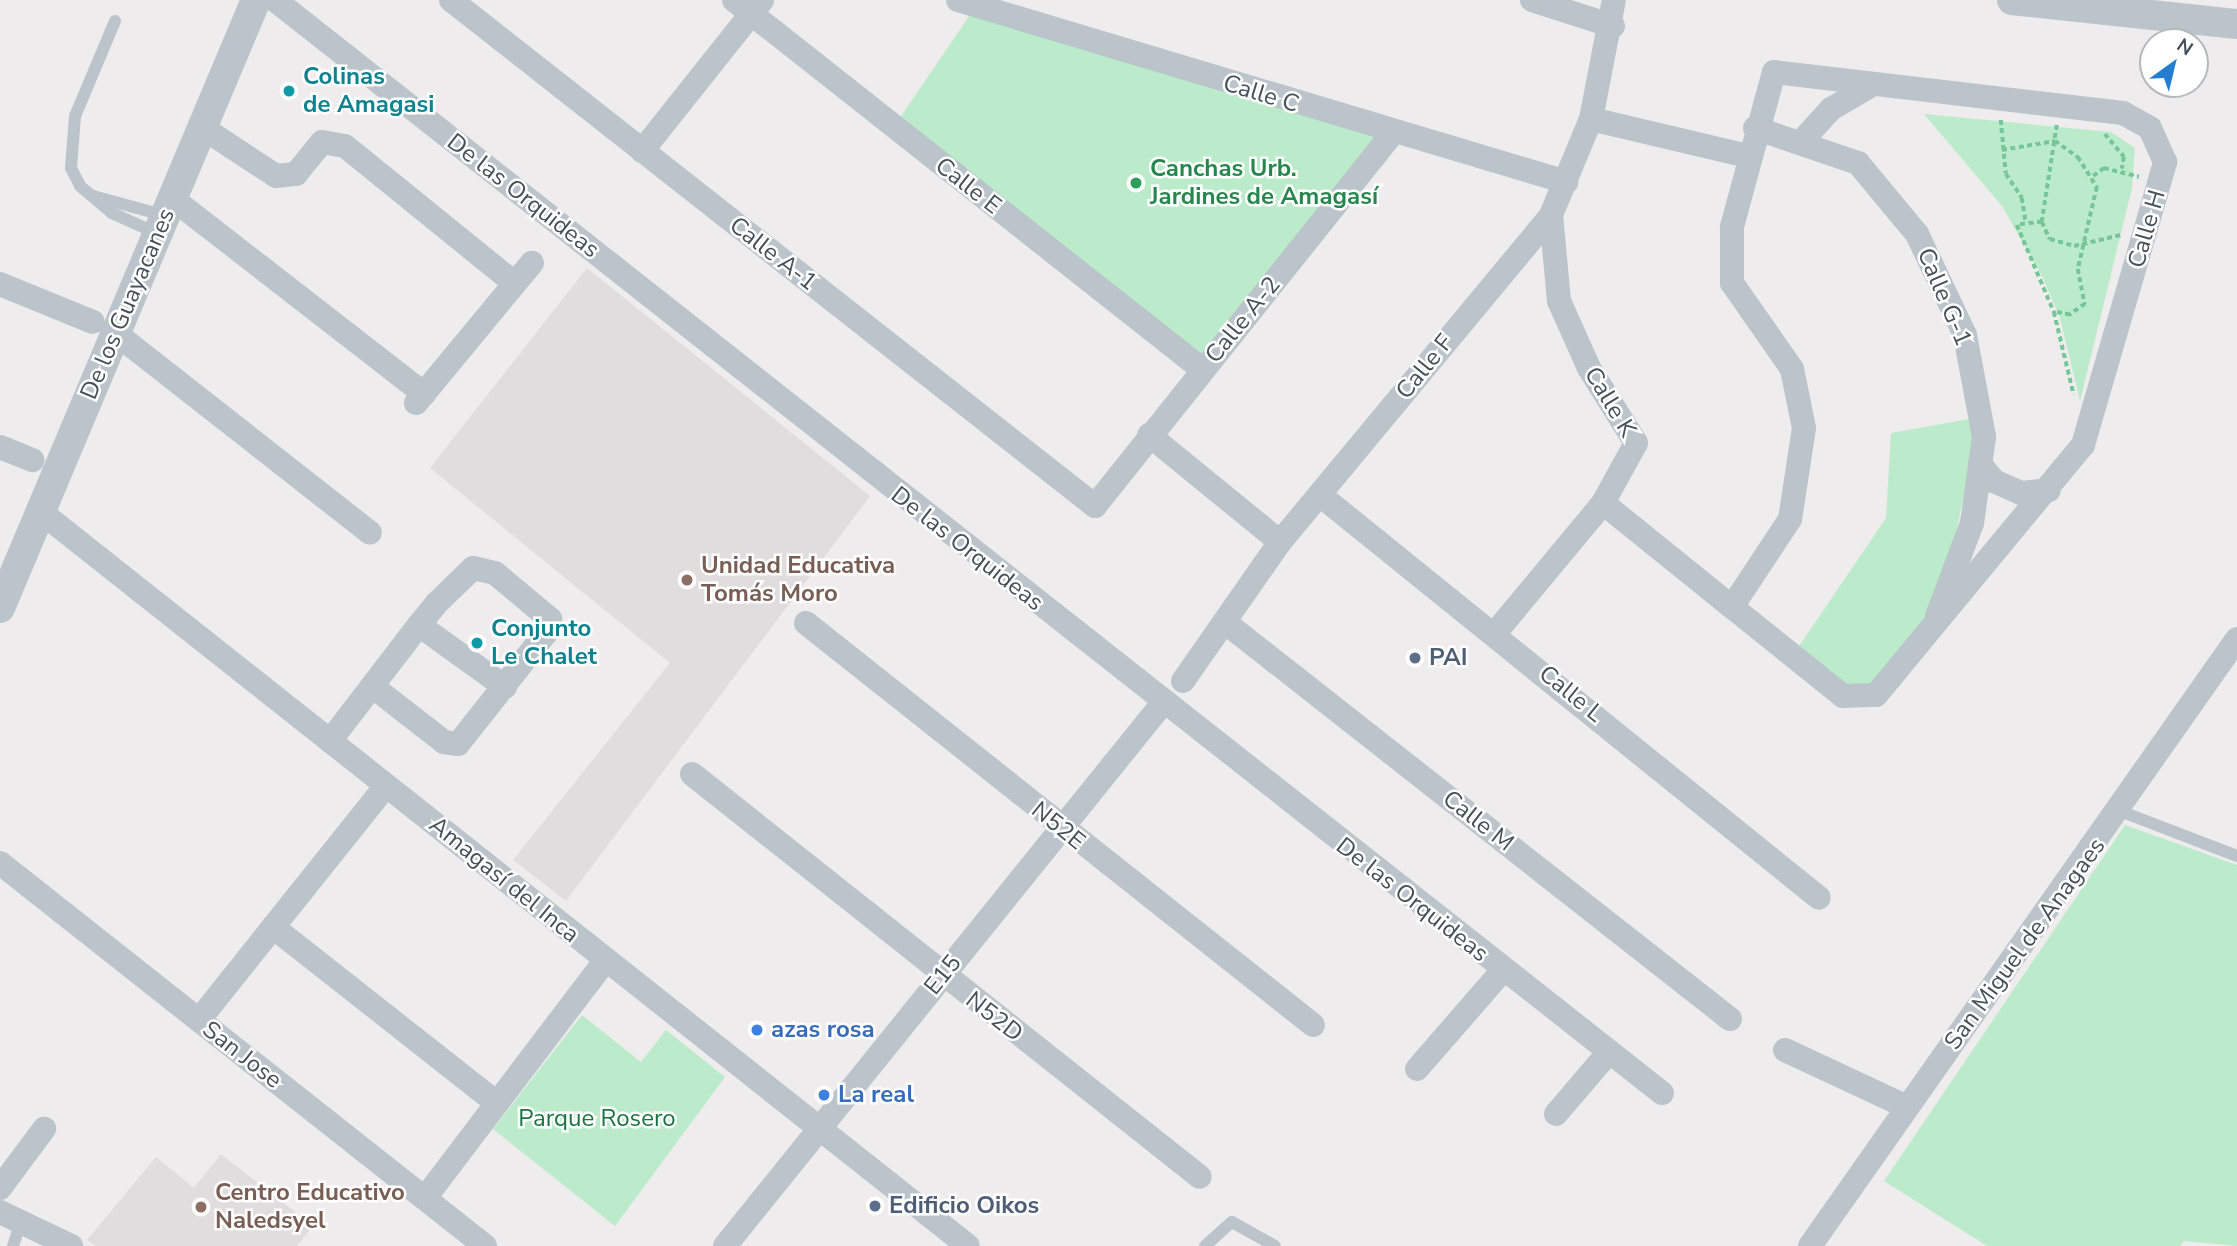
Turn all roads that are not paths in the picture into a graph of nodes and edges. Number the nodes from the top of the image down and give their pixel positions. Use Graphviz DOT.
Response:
graph roads {
  1 [pos="257,0"];
  2 [pos="275,0"];
  3 [pos="451,0"];
  4 [pos="958,0"];
  5 [pos="1532,0"];
  6 [pos="1614,0"];
  7 [pos="1632,0"];
  8 [pos="2012,0"];
  9 [pos="2044,2"];
  10 [pos="749,5"];
  11 [pos="2138,7"];
  12 [pos="115,21"];
  13 [pos="2237,24"];
  14 [pos="1613,26"];
  15 [pos="1870,86"];
  16 [pos="1591,119"];
  17 [pos="203,128"];
  18 [pos="1755,128"];
  19 [pos="1391,135"];
  20 [pos="1800,143"];
  21 [pos="642,151"];
  22 [pos="1748,156"];
  23 [pos="1566,182"];
  24 [pos="93,196"];
  25 [pos="1551,215"];
  26 [pos="166,216"];
  27 [pos="532,262"];
  28 [pos="514,283"];
  29 [pos="0,284"];
  30 [pos="104,327"];
  31 [pos="1203,370"];
  32 [pos="1150,435"];
  33 [pos="0,447"];
  34 [pos="32,460"];
  35 [pos="1980,464"];
  36 [pos="2049,490"];
  37 [pos="1320,495"];
  38 [pos="1603,503"];
  39 [pos="1095,506"];
  40 [pos="41,512"];
  41 [pos="370,533"];
  42 [pos="1280,542"];
  43 [pos="1732,607"];
  44 [pos="0,608"];
  45 [pos="806,623"];
  46 [pos="1226,623"];
  47 [pos="419,625"];
  48 [pos="1496,632"];
  49 [pos="1929,636"];
  50 [pos="2237,639"];
  51 [pos="1182,681"];
  52 [pos="372,686"];
  53 [pos="505,687"];
  54 [pos="1162,704"];
  55 [pos="330,741"];
  56 [pos="692,774"];
  57 [pos="386,786"];
  58 [pos="2120,811"];
  59 [pos="1061,830"];
  60 [pos="2237,856"];
  61 [pos="0,863"];
  62 [pos="1819,898"];
  63 [pos="273,928"];
  64 [pos="605,961"];
  65 [pos="1503,970"];
  66 [pos="942,976"];
  67 [pos="1730,1019"];
  68 [pos="199,1020"];
  69 [pos="1313,1025"];
  70 [pos="1786,1050"];
  71 [pos="1609,1052"];
  72 [pos="1417,1069"];
  73 [pos="1662,1093"];
  74 [pos="497,1104"];
  75 [pos="1907,1107"];
  76 [pos="1556,1114"];
  77 [pos="44,1129"];
  78 [pos="820,1129"];
  79 [pos="1200,1177"];
  80 [pos="0,1188"];
  81 [pos="425,1198"];
  82 [pos="10,1216"];
  83 [pos="13,1246"];
  84 [pos="71,1246"];
  85 [pos="484,1246"];
  86 [pos="725,1246"];
  87 [pos="968,1246"];
  88 [pos="1205,1246"];
  89 [pos="1275,1246"];
  90 [pos="1810,1246"];
  1 -- 17 [label="street, De los Guayacanes"];
  2 -- 54 [label="street, De las Orquideas"];
  3 -- 21 [label="street, Calle A-1"];
  4 -- 19 [label="street, Calle C"];
  5 -- 14 [label="street"];
  6 -- 14 [label="street, Calle F"];
  7 -- 14 [label="street, Calle F"];
  8 -- 9 [label="street"];
  9 -- 11 [label="street"];
  10 -- 21 [label="street"];
  10 -- 31 [label="street, Calle E"];
  11 -- 13 [label="street"];
  12 -- 24 [label="lane"];
  14 -- 16 [label="street, Calle F"];
  15 -- 18 [label="street, Calle H"];
  15 -- 20 [label="street"];
  15 -- 36 [label="street, Calle H"];
  16 -- 22 [label="street"];
  16 -- 23 [label="street, Calle F"];
  17 -- 26 [label="street, De los Guayacanes"];
  17 -- 28 [label="street"];
  18 -- 20 [label="street, Calle G-1"];
  18 -- 22 [label="street"];
  19 -- 23 [label="street, Calle C"];
  19 -- 31 [label="street, Calle A-2"];
  20 -- 35 [label="street, Calle G-1"];
  21 -- 39 [label="street, Calle A-1"];
  22 -- 43 [label="street"];
  23 -- 25 [label="street, Calle F"];
  24 -- 26 [label="lane"];
  24 -- 26 [label="lane"];
  25 -- 37 [label="street, Calle F"];
  25 -- 38 [label="street, Calle K"];
  26 -- 28 [label="street"];
  26 -- 30 [label="street, De los Guayacanes"];
  27 -- 28 [label="street"];
  29 -- 30 [label="street"];
  30 -- 40 [label="street, De los Guayacanes"];
  30 -- 41 [label="street"];
  31 -- 32 [label="street, Calle A-2"];
  32 -- 39 [label="street, Calle A-2"];
  32 -- 42 [label="street"];
  33 -- 34 [label="street"];
  35 -- 36 [label="street"];
  35 -- 49 [label="street, Calle G-1"];
  36 -- 49 [label="street, Calle H"];
  37 -- 42 [label="street, Calle F"];
  37 -- 48 [label="street, Calle L"];
  38 -- 43 [label="street"];
  38 -- 48 [label="street, Calle K"];
  40 -- 44 [label="street, De los Guayacanes"];
  40 -- 55 [label="street, Amagasí del Inca"];
  42 -- 46 [label="street, Calle F"];
  43 -- 49 [label="street, Calle H"];
  45 -- 59 [label="street, N52E"];
  46 -- 51 [label="street, Calle F"];
  46 -- 67 [label="street, Calle M"];
  47 -- 52 [label="street"];
  47 -- 53 [label="street"];
  47 -- 53 [label="street"];
  48 -- 62 [label="street, Calle L"];
  50 -- 58 [label="street, San Miguel de Anagaes"];
  52 -- 53 [label="street"];
  52 -- 55 [label="street"];
  54 -- 59 [label="street, E15"];
  54 -- 65 [label="street, De las Orquideas"];
  55 -- 57 [label="street, Amagasí del Inca"];
  56 -- 66 [label="street, N52D"];
  57 -- 63 [label="street"];
  57 -- 64 [label="street, Amagasí del Inca"];
  58 -- 60 [label="lane"];
  58 -- 75 [label="street, San Miguel de Anagaes"];
  59 -- 66 [label="street, E15"];
  59 -- 69 [label="street, N52E"];
  61 -- 68 [label="street, San Jose"];
  63 -- 68 [label="street"];
  63 -- 74 [label="street"];
  64 -- 74 [label="street"];
  64 -- 78 [label="street, Amagasí del Inca"];
  65 -- 71 [label="street, De las Orquideas"];
  65 -- 72 [label="street"];
  66 -- 78 [label="street, E15"];
  66 -- 79 [label="street, N52D"];
  68 -- 81 [label="street, San Jose"];
  70 -- 75 [label="street"];
  71 -- 73 [label="street, De las Orquideas"];
  71 -- 76 [label="street"];
  74 -- 81 [label="street"];
  75 -- 90 [label="street, San Miguel de Anagaes"];
  77 -- 80 [label="street"];
  78 -- 86 [label="street, E15"];
  78 -- 87 [label="street, Amagasí del Inca"];
  81 -- 85 [label="street, San Jose"];
  82 -- 83 [label="lane"];
  82 -- 84 [label="street"];
  88 -- 89 [label="lane"];
}
